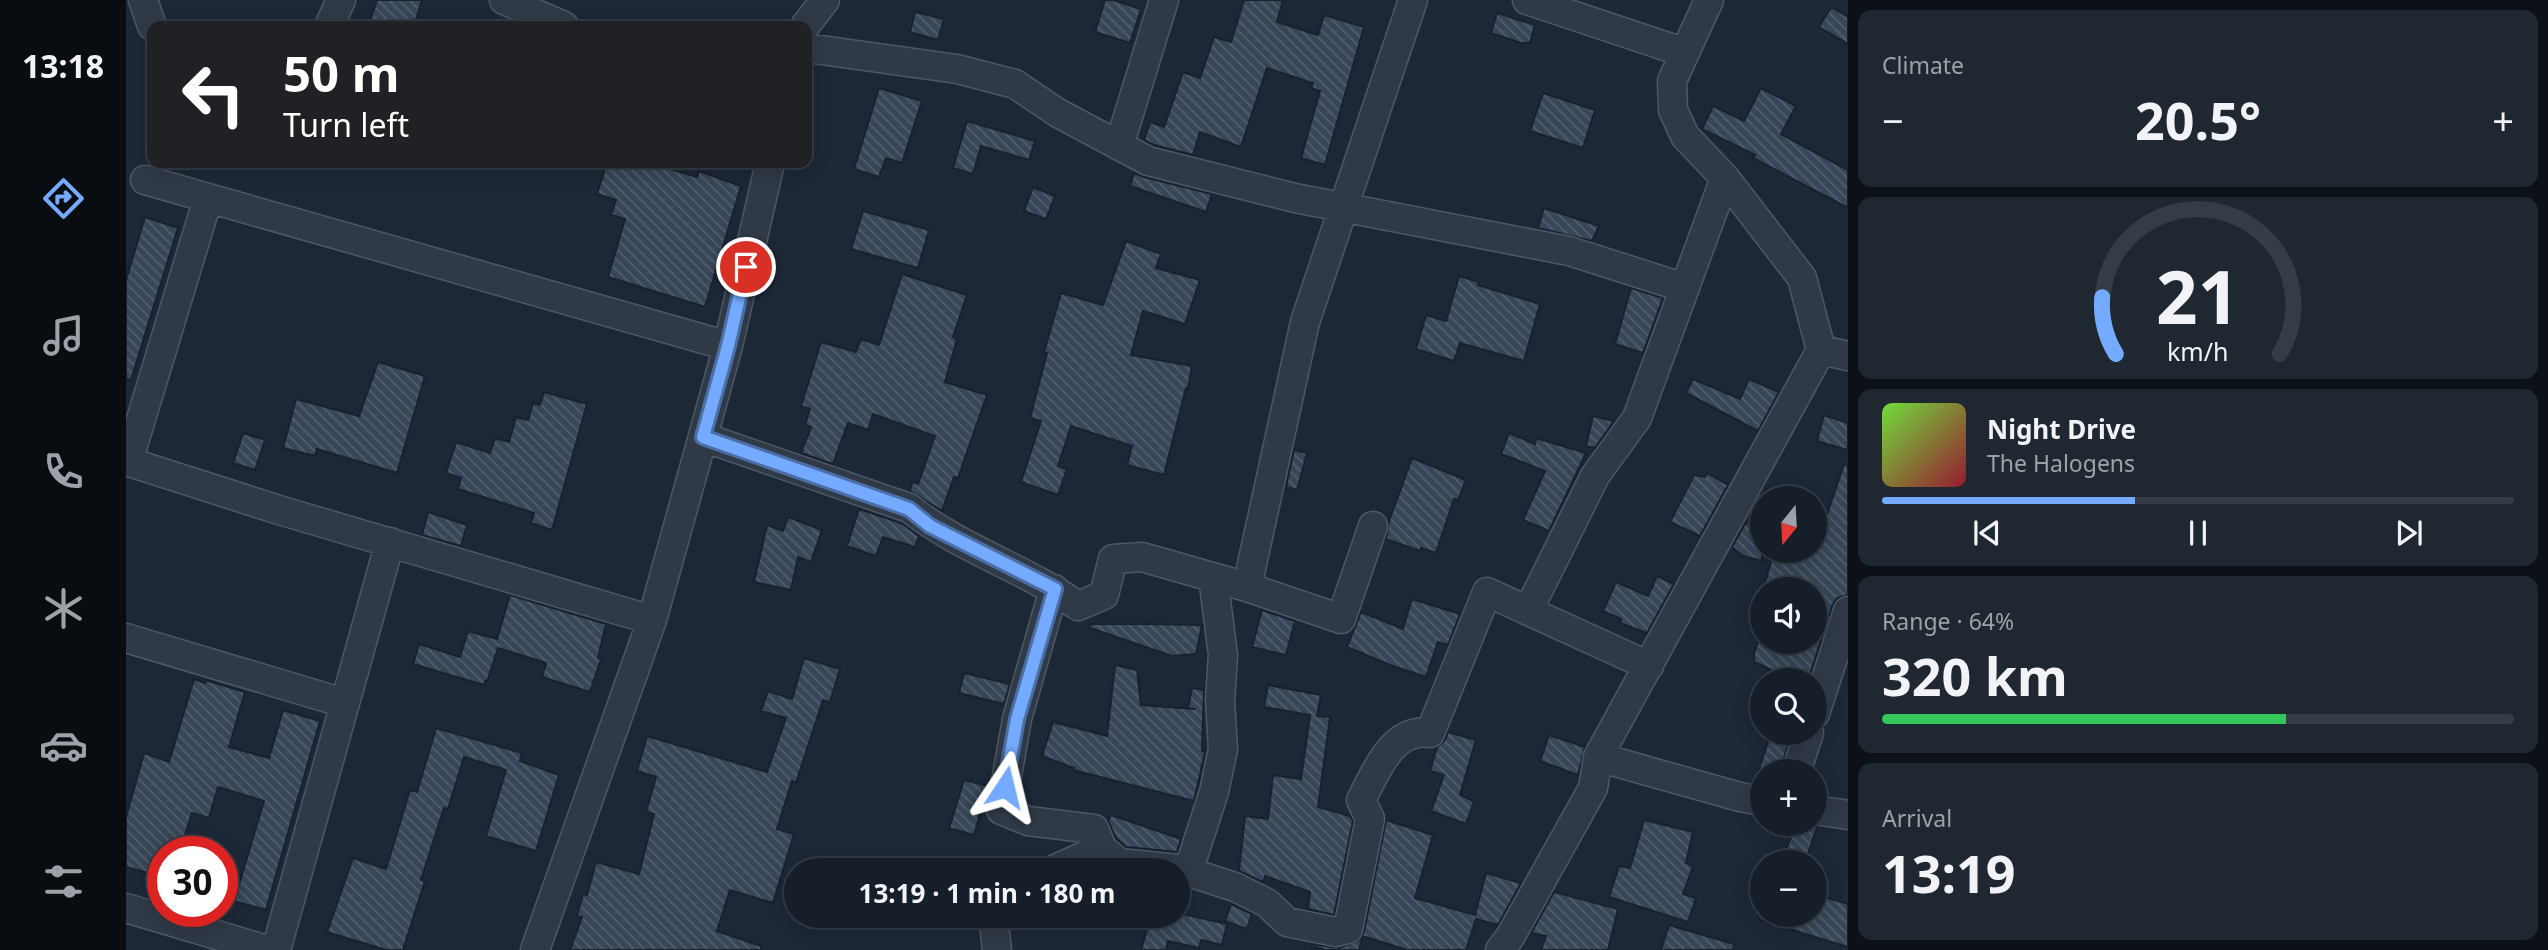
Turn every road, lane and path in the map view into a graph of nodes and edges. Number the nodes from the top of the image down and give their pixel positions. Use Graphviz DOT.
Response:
graph roads {
  1 [pos="143,0"];
  2 [pos="341,0"];
  3 [pos="504,0"];
  4 [pos="825,0"];
  5 [pos="1164,0"];
  6 [pos="1413,0"];
  7 [pos="1527,0"];
  8 [pos="1709,0"];
  9 [pos="562,16"];
  10 [pos="150,21"];
  11 [pos="331,21"];
  12 [pos="809,21"];
  13 [pos="812,49"];
  14 [pos="1684,52"];
  15 [pos="1119,145"];
  16 [pos="156,168"];
  17 [pos="769,168"];
  18 [pos="135,177"];
  19 [pos="1725,178"];
  20 [pos="208,198"];
  21 [pos="1343,206"];
  22 [pos="1685,288"];
  23 [pos="728,346"];
  24 [pos="1835,353"];
  25 [pos="703,437"];
  26 [pos="127,461"];
  27 [pos="1373,526"];
  28 [pos="390,542"];
  29 [pos="1213,577"];
  30 [pos="1247,587"];
  31 [pos="1055,589"];
  32 [pos="1528,611"];
  33 [pos="1848,611"];
  34 [pos="652,620"];
  35 [pos="126,638"];
  36 [pos="1650,666"];
  37 [pos="1827,677"];
  38 [pos="344,704"];
  39 [pos="1598,757"];
  40 [pos="1750,799"];
  41 [pos="1827,812"];
  42 [pos="1848,815"];
  43 [pos="1102,848"];
  44 [pos="1080,858"];
  45 [pos="1113,858"];
  46 [pos="1190,866"];
  47 [pos="1190,873"];
  48 [pos="126,908"];
  49 [pos="994,928"];
  50 [pos="267,950"];
  51 [pos="276,950"];
  52 [pos="535,950"];
  53 [pos="997,950"];
  54 [pos="1500,950"];
  1 -- 10 [label="street"];
  2 -- 11 [label="street"];
  3 -- 9 [label="street"];
  4 -- 12 [label="street"];
  5 -- 15 [label="street"];
  6 -- 21 [label="street"];
  7 -- 14 [label="street"];
  8 -- 14 [label="street"];
  13 -- 15 [label="street"];
  14 -- 19 [label="street"];
  15 -- 21 [label="street"];
  16 -- 18 [label="street"];
  17 -- 23 [label="street"];
  18 -- 20 [label="street"];
  19 -- 22 [label="street"];
  19 -- 24 [label="street"];
  20 -- 23 [label="street"];
  20 -- 26 [label="street"];
  21 -- 22 [label="street"];
  21 -- 30 [label="street"];
  22 -- 32 [label="street"];
  23 -- 25 [label="street"];
  24 -- 36 [label="street"];
  25 -- 31 [label="street"];
  25 -- 34 [label="street"];
  26 -- 28 [label="street"];
  27 -- 30 [label="street"];
  28 -- 34 [label="street"];
  28 -- 38 [label="street"];
  29 -- 30 [label="street"];
  29 -- 31 [label="street"];
  29 -- 46 [label="street"];
  31 -- 43 [label="street"];
  32 -- 36 [label="street"];
  32 -- 47 [label="street"];
  33 -- 37 [label="street"];
  34 -- 52 [label="street"];
  35 -- 38 [label="street"];
  36 -- 39 [label="street"];
  38 -- 51 [label="street"];
  39 -- 40 [label="street"];
  39 -- 54 [label="street"];
  41 -- 42 [label="street"];
  43 -- 44 [label="street"];
  43 -- 45 [label="street"];
  48 -- 50 [label="street"];
  49 -- 53 [label="street"];
}
